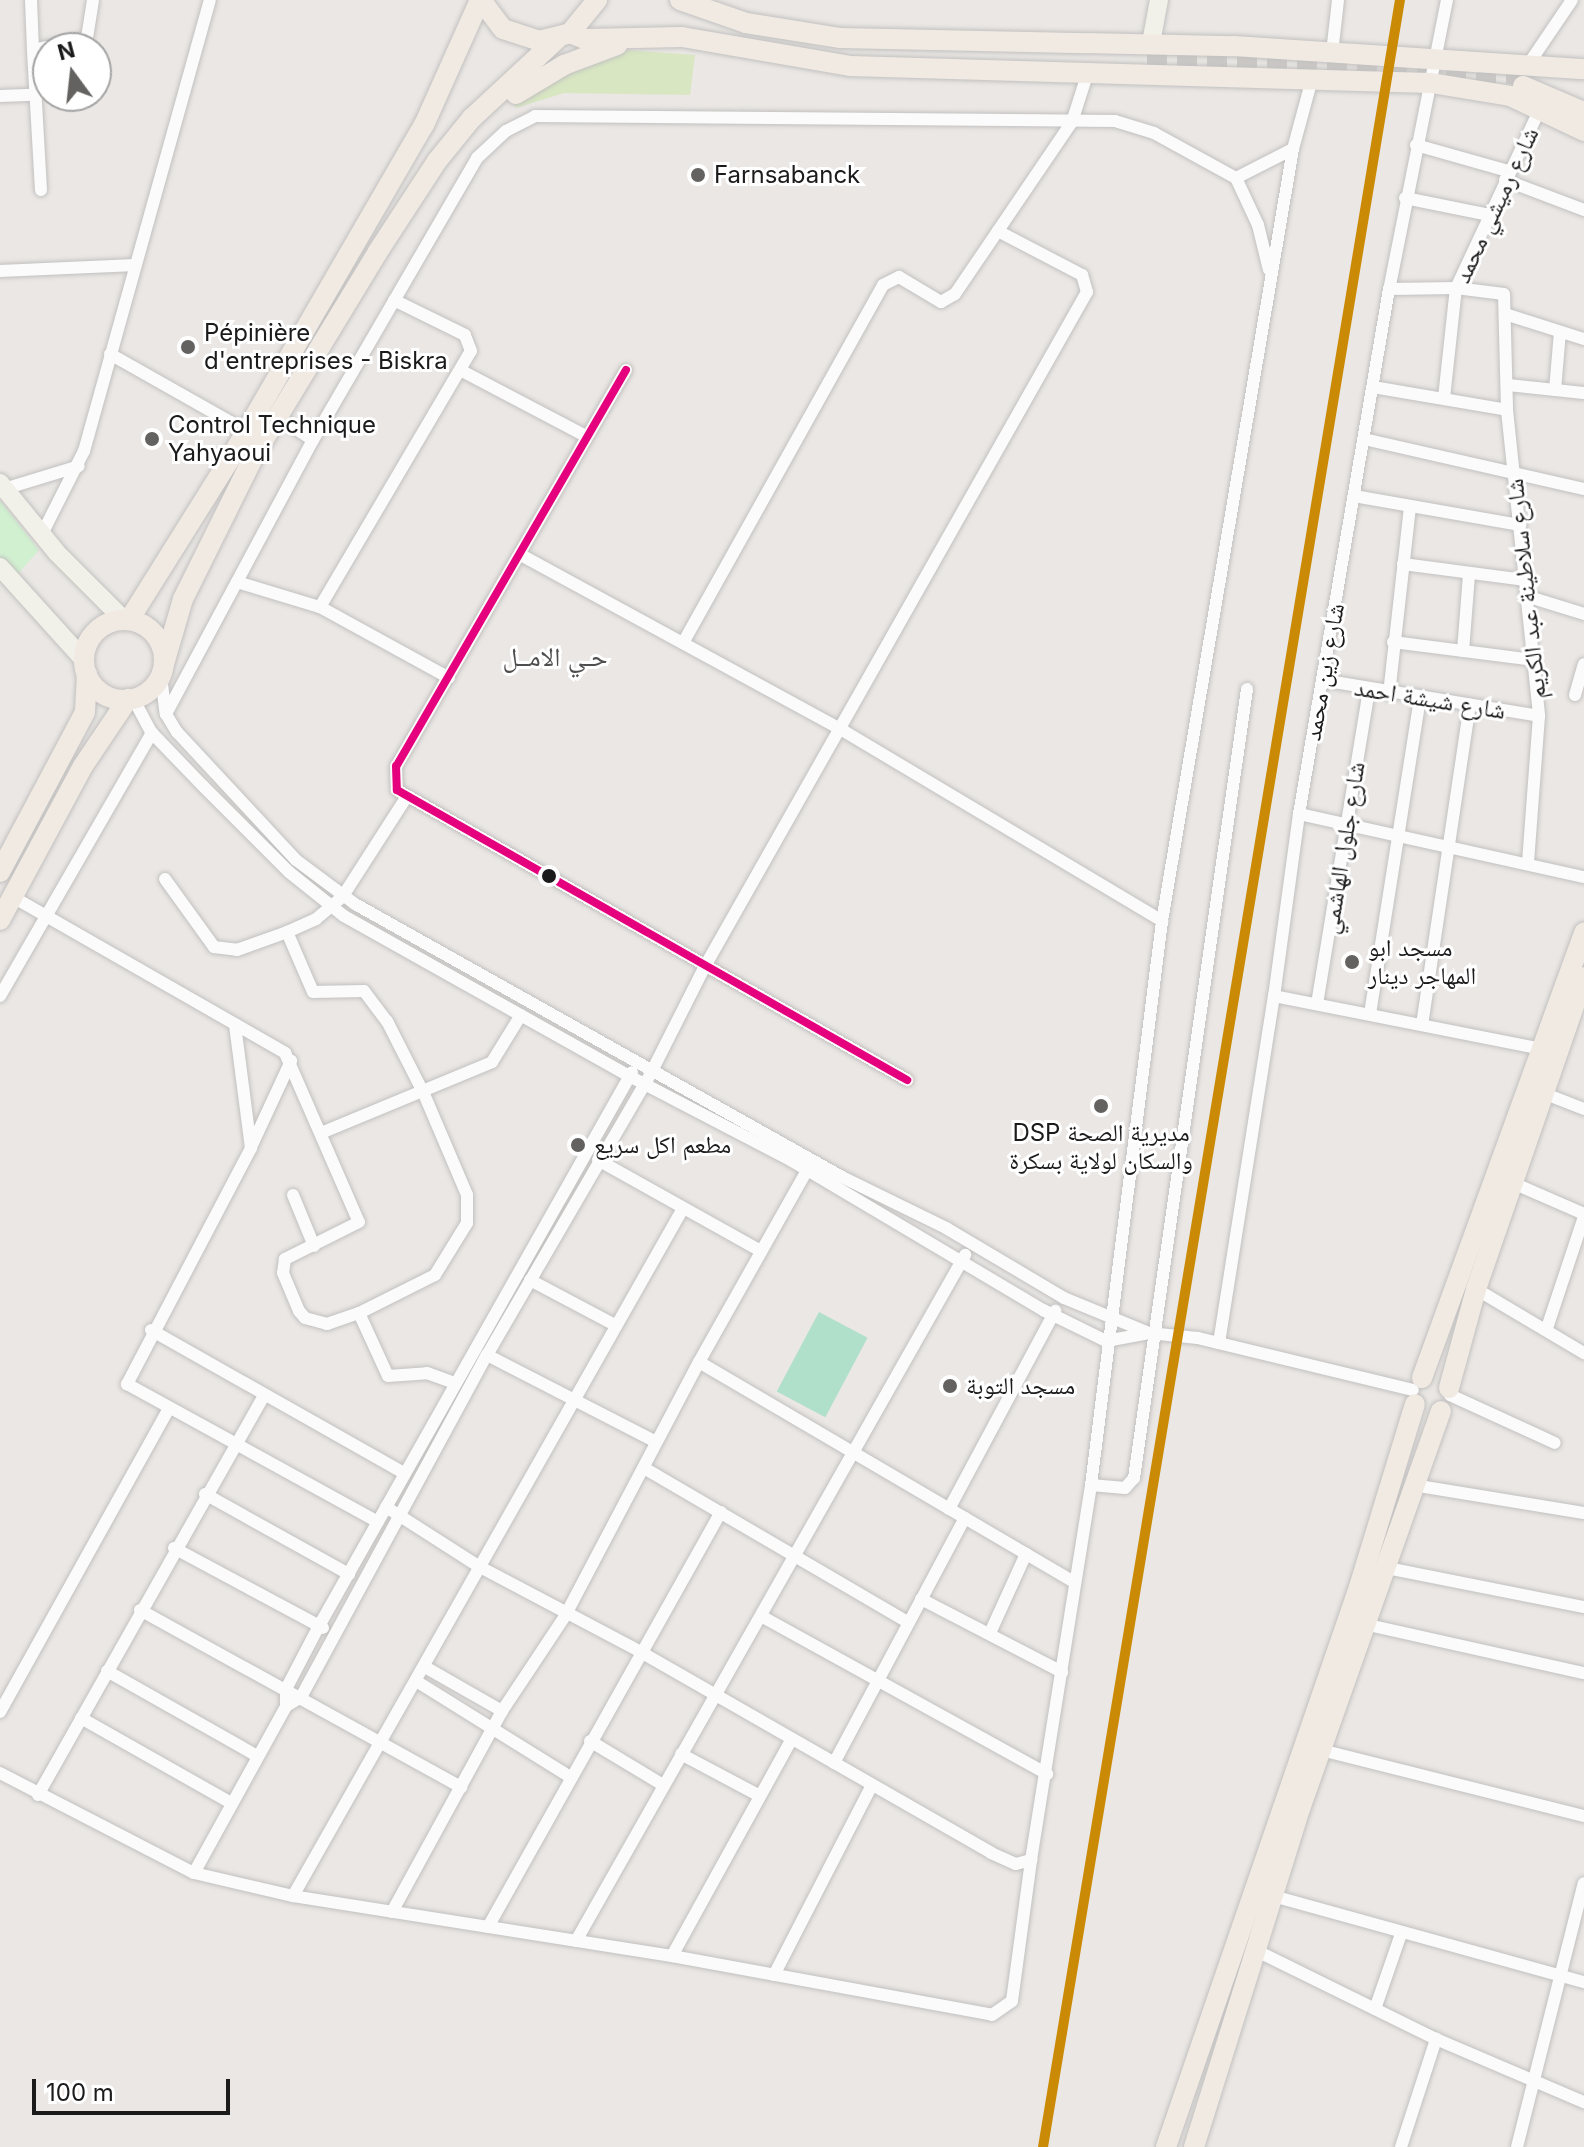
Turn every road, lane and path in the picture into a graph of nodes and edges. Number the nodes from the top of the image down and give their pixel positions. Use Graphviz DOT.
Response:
graph roads {
  1 [pos="31,0"];
  2 [pos="93,0"];
  3 [pos="210,0"];
  4 [pos="480,0"];
  5 [pos="597,0"];
  6 [pos="680,0"];
  7 [pos="1159,0"];
  8 [pos="1338,0"];
  9 [pos="1447,0"];
  10 [pos="1572,0"];
  11 [pos="32,32"];
  12 [pos="88,32"];
  13 [pos="564,36"];
  14 [pos="650,36"];
  15 [pos="1148,53"];
  16 [pos="1332,53"];
  17 [pos="1437,57"];
  18 [pos="808,58"];
  19 [pos="1584,69"];
  20 [pos="1088,72"];
  21 [pos="1526,75"];
  22 [pos="1584,78"];
  23 [pos="1312,79"];
  24 [pos="1431,83"];
  25 [pos="32,95"];
  26 [pos="0,96"];
  27 [pos="1540,109"];
  28 [pos="34,112"];
  29 [pos="1584,112"];
  30 [pos="1072,122"];
  31 [pos="1584,131"];
  32 [pos="1416,145"];
  33 [pos="1293,149"];
  34 [pos="437,161"];
  35 [pos="1506,175"];
  36 [pos="1236,178"];
  37 [pos="41,190"];
  38 [pos="1405,198"];
  39 [pos="1584,210"];
  40 [pos="1489,215"];
  41 [pos="998,231"];
  42 [pos="135,265"];
  43 [pos="0,271"];
  44 [pos="1271,277"];
  45 [pos="1456,288"];
  46 [pos="1389,289"];
  47 [pos="394,300"];
  48 [pos="1505,314"];
  49 [pos="1560,332"];
  50 [pos="1584,339"];
  51 [pos="110,354"];
  52 [pos="626,370"];
  53 [pos="462,371"];
  54 [pos="1508,385"];
  55 [pos="1373,387"];
  56 [pos="1555,390"];
  57 [pos="1584,393"];
  58 [pos="1444,398"];
  59 [pos="1507,410"];
  60 [pos="276,416"];
  61 [pos="246,431"];
  62 [pos="586,436"];
  63 [pos="1364,439"];
  64 [pos="313,440"];
  65 [pos="79,466"];
  66 [pos="1514,470"];
  67 [pos="2,486"];
  68 [pos="1584,489"];
  69 [pos="1354,496"];
  70 [pos="1410,507"];
  71 [pos="1520,525"];
  72 [pos="42,534"];
  73 [pos="521,555"];
  74 [pos="1403,564"];
  75 [pos="0,567"];
  76 [pos="1469,574"];
  77 [pos="1524,580"];
  78 [pos="237,582"];
  79 [pos="1526,596"];
  80 [pos="320,607"];
  81 [pos="1584,614"];
  82 [pos="127,620"];
  83 [pos="1393,642"];
  84 [pos="683,643"];
  85 [pos="1463,651"];
  86 [pos="1533,660"];
  87 [pos="1584,664"];
  88 [pos="86,667"];
  89 [pos="163,670"];
  90 [pos="449,678"];
  91 [pos="1322,680"];
  92 [pos="1247,689"];
  93 [pos="1369,691"];
  94 [pos="1389,694"];
  95 [pos="1575,695"];
  96 [pos="1420,698"];
  97 [pos="130,699"];
  98 [pos="1470,705"];
  99 [pos="166,714"];
  100 [pos="1539,716"];
  101 [pos="842,730"];
  102 [pos="152,733"];
  103 [pos="406,798"];
  104 [pos="1299,814"];
  105 [pos="1347,824"];
  106 [pos="1399,838"];
  107 [pos="1451,849"];
  108 [pos="1528,863"];
  109 [pos="0,872"];
  110 [pos="1584,877"];
  111 [pos="165,879"];
  112 [pos="343,896"];
  113 [pos="13,897"];
  114 [pos="332,908"];
  115 [pos="45,918"];
  116 [pos="0,920"];
  117 [pos="1162,921"];
  118 [pos="287,932"];
  119 [pos="1584,933"];
  120 [pos="704,968"];
  121 [pos="1584,977"];
  122 [pos="0,996"];
  123 [pos="1274,996"];
  124 [pos="1317,1004"];
  125 [pos="1579,1009"];
  126 [pos="1370,1014"];
  127 [pos="521,1015"];
  128 [pos="235,1025"];
  129 [pos="1422,1025"];
  130 [pos="1542,1049"];
  131 [pos="291,1061"];
  132 [pos="639,1063"];
  133 [pos="654,1065"];
  134 [pos="629,1076"];
  135 [pos="907,1080"];
  136 [pos="644,1084"];
  137 [pos="1543,1093"];
  138 [pos="424,1094"];
  139 [pos="1584,1109"];
  140 [pos="321,1133"];
  141 [pos="251,1148"];
  142 [pos="598,1160"];
  143 [pos="810,1165"];
  144 [pos="1513,1183"];
  145 [pos="293,1195"];
  146 [pos="682,1210"];
  147 [pos="1584,1216"];
  148 [pos="314,1246"];
  149 [pos="969,1246"];
  150 [pos="761,1251"];
  151 [pos="962,1261"];
  152 [pos="530,1280"];
  153 [pos="1476,1289"];
  154 [pos="1064,1298"];
  155 [pos="359,1313"];
  156 [pos="1053,1314"];
  157 [pos="1112,1316"];
  158 [pos="613,1324"];
  159 [pos="1547,1328"];
  160 [pos="151,1330"];
  161 [pos="1153,1334"];
  162 [pos="1106,1341"];
  163 [pos="1219,1343"];
  164 [pos="1584,1353"];
  165 [pos="487,1355"];
  166 [pos="699,1362"];
  167 [pos="454,1383"];
  168 [pos="1417,1391"];
  169 [pos="264,1395"];
  170 [pos="1447,1398"];
  171 [pos="571,1400"];
  172 [pos="169,1408"];
  173 [pos="656,1442"];
  174 [pos="233,1443"];
  175 [pos="1555,1443"];
  176 [pos="849,1451"];
  177 [pos="644,1468"];
  178 [pos="404,1473"];
  179 [pos="1091,1485"];
  180 [pos="1413,1485"];
  181 [pos="205,1494"];
  182 [pos="386,1507"];
  183 [pos="949,1509"];
  184 [pos="721,1512"];
  185 [pos="1584,1513"];
  186 [pos="399,1514"];
  187 [pos="965,1518"];
  188 [pos="378,1522"];
  189 [pos="174,1548"];
  190 [pos="1026,1554"];
  191 [pos="796,1556"];
  192 [pos="480,1567"];
  193 [pos="1382,1567"];
  194 [pos="349,1574"];
  195 [pos="1074,1582"];
  196 [pos="921,1599"];
  197 [pos="1584,1607"];
  198 [pos="140,1610"];
  199 [pos="565,1616"];
  200 [pos="761,1616"];
  201 [pos="908,1622"];
  202 [pos="1364,1624"];
  203 [pos="319,1626"];
  204 [pos="333,1633"];
  205 [pos="990,1633"];
  206 [pos="639,1651"];
  207 [pos="425,1667"];
  208 [pos="107,1671"];
  209 [pos="1062,1672"];
  210 [pos="1584,1673"];
  211 [pos="879,1680"];
  212 [pos="416,1681"];
  213 [pos="286,1689"];
  214 [pos="714,1695"];
  215 [pos="301,1697"];
  216 [pos="286,1706"];
  217 [pos="502,1711"];
  218 [pos="0,1712"];
  219 [pos="81,1718"];
  220 [pos="493,1728"];
  221 [pos="792,1739"];
  222 [pos="590,1741"];
  223 [pos="381,1742"];
  224 [pos="1321,1750"];
  225 [pos="681,1754"];
  226 [pos="257,1756"];
  227 [pos="834,1763"];
  228 [pos="0,1773"];
  229 [pos="1047,1774"];
  230 [pos="570,1777"];
  231 [pos="663,1785"];
  232 [pos="872,1785"];
  233 [pos="461,1787"];
  234 [pos="38,1795"];
  235 [pos="760,1796"];
  236 [pos="231,1803"];
  237 [pos="1584,1816"];
  238 [pos="1031,1860"];
  239 [pos="194,1873"];
  240 [pos="1584,1883"];
  241 [pos="293,1896"];
  242 [pos="1273,1896"];
  243 [pos="1581,1904"];
  244 [pos="392,1912"];
  245 [pos="488,1927"];
  246 [pos="1401,1934"];
  247 [pos="576,1941"];
  248 [pos="1257,1951"];
  249 [pos="672,1956"];
  250 [pos="774,1975"];
  251 [pos="1561,1976"];
  252 [pos="1584,1982"];
  253 [pos="1375,2009"];
  254 [pos="1436,2039"];
  255 [pos="1534,2080"];
  256 [pos="1584,2102"];
  257 [pos="1166,2147"];
  258 [pos="1194,2147"];
  259 [pos="1401,2147"];
  260 [pos="1517,2147"];
  1 -- 11 [label="street"];
  2 -- 12 [label="street"];
  3 -- 42 [label="street"];
  4 -- 13 [label="main road"];
  4 -- 61 [label="main road"];
  5 -- 13 [label="main road"];
  6 -- 15 [label="main road"];
  7 -- 15 [label="street"];
  8 -- 16 [label="street"];
  9 -- 17 [label="street, شارع زين محمد"];
  10 -- 21 [label="street"];
  13 -- 14 [label="main road"];
  13 -- 34 [label="main road"];
  14 -- 18 [label="main road"];
  14 -- 34 [label="main road"];
  15 -- 16 [label="main road"];
  15 -- 18 [label="main road"];
  16 -- 17 [label="main road"];
  17 -- 21 [label="main road"];
  17 -- 24 [label="street, شارع زين محمد"];
  18 -- 20 [label="main road"];
  19 -- 21 [label="main road"];
  20 -- 23 [label="main road"];
  20 -- 30 [label="street"];
  21 -- 22 [label="main road"];
  21 -- 29 [label="main road"];
  23 -- 24 [label="main road"];
  23 -- 33 [label="street"];
  24 -- 27 [label="main road"];
  24 -- 32 [label="street, شارع زين محمد"];
  25 -- 26 [label="street"];
  27 -- 31 [label="main road"];
  27 -- 35 [label="street, شارع رميشي محمد"];
  28 -- 37 [label="street"];
  30 -- 36 [label="street"];
  30 -- 41 [label="street"];
  30 -- 47 [label="street"];
  32 -- 35 [label="street"];
  32 -- 38 [label="street, شارع زين محمد"];
  33 -- 36 [label="street"];
  33 -- 44 [label="street"];
  34 -- 60 [label="main road"];
  35 -- 39 [label="street"];
  35 -- 40 [label="street, شارع رميشي محمد"];
  36 -- 44 [label="street"];
  38 -- 40 [label="street"];
  38 -- 46 [label="street, شارع زين محمد"];
  40 -- 45 [label="street, شارع رميشي محمد"];
  41 -- 84 [label="street"];
  41 -- 101 [label="street"];
  42 -- 43 [label="street"];
  42 -- 51 [label="street"];
  44 -- 117 [label="street"];
  45 -- 46 [label="street"];
  45 -- 48 [label="street"];
  45 -- 58 [label="street, شارع رميشي محمد"];
  46 -- 55 [label="street, شارع زين محمد"];
  47 -- 53 [label="street"];
  47 -- 64 [label="street"];
  48 -- 49 [label="street"];
  48 -- 54 [label="street, شارع سلاطينة عبد الكريم"];
  49 -- 50 [label="street"];
  49 -- 56 [label="street"];
  51 -- 61 [label="street"];
  51 -- 65 [label="street"];
  52 -- 62 [label="street"];
  53 -- 62 [label="street"];
  53 -- 80 [label="street"];
  54 -- 56 [label="street"];
  54 -- 59 [label="street, شارع سلاطينة عبد الكريم"];
  55 -- 58 [label="street"];
  55 -- 63 [label="street, شارع زين محمد"];
  56 -- 57 [label="street"];
  58 -- 59 [label="street"];
  59 -- 66 [label="street, شارع سلاطينة عبد الكريم"];
  60 -- 64 [label="street"];
  60 -- 89 [label="main road"];
  61 -- 82 [label="main road"];
  62 -- 73 [label="street"];
  63 -- 66 [label="street"];
  63 -- 69 [label="street, شارع زين محمد"];
  64 -- 78 [label="street"];
  65 -- 67 [label="street"];
  65 -- 72 [label="street"];
  66 -- 68 [label="street"];
  66 -- 71 [label="street, شارع سلاطينة عبد الكريم"];
  67 -- 72 [label="street"];
  69 -- 70 [label="street"];
  69 -- 91 [label="street, شارع زين محمد"];
  70 -- 71 [label="street"];
  70 -- 74 [label="street"];
  71 -- 77 [label="street, شارع سلاطينة عبد الكريم"];
  72 -- 82 [label="street"];
  73 -- 84 [label="street"];
  73 -- 90 [label="street"];
  74 -- 76 [label="street"];
  74 -- 83 [label="street"];
  75 -- 88 [label="street"];
  76 -- 77 [label="street"];
  76 -- 85 [label="street"];
  77 -- 79 [label="street, شارع سلاطينة عبد الكريم"];
  78 -- 80 [label="street"];
  78 -- 99 [label="street"];
  79 -- 81 [label="street"];
  79 -- 86 [label="street, شارع سلاطينة عبد الكريم"];
  80 -- 90 [label="street"];
  82 -- 88 [label="main road"];
  82 -- 89 [label="main road"];
  83 -- 85 [label="street"];
  83 -- 94 [label="street"];
  84 -- 101 [label="street"];
  85 -- 86 [label="street"];
  86 -- 100 [label="street, شارع سلاطينة عبد الكريم"];
  87 -- 95 [label="street"];
  88 -- 97 [label="main road"];
  88 -- 109 [label="main road"];
  89 -- 97 [label="main road"];
  89 -- 99 [label="street"];
  90 -- 103 [label="street"];
  91 -- 93 [label="street, شارع شيشة احمد"];
  91 -- 104 [label="street, شارع زين محمد"];
  92 -- 161 [label="street"];
  93 -- 94 [label="street, شارع شيشة احمد"];
  93 -- 105 [label="street, شارع جلول الهاشمي"];
  94 -- 96 [label="street, شارع شيشة احمد"];
  96 -- 98 [label="street, شارع شيشة احمد"];
  96 -- 106 [label="street"];
  97 -- 102 [label="street"];
  97 -- 113 [label="main road"];
  98 -- 100 [label="street, شارع شيشة احمد"];
  98 -- 107 [label="street"];
  99 -- 112 [label="street"];
  100 -- 108 [label="street, شارع سلاطينة عبد الكريم"];
  101 -- 117 [label="street"];
  101 -- 120 [label="street"];
  102 -- 114 [label="street"];
  102 -- 115 [label="street"];
  103 -- 112 [label="street"];
  103 -- 120 [label="street"];
  104 -- 105 [label="street"];
  104 -- 123 [label="street, شارع زين محمد"];
  105 -- 106 [label="street"];
  105 -- 124 [label="street, شارع جلول الهاشمي"];
  106 -- 107 [label="street"];
  106 -- 126 [label="street"];
  107 -- 108 [label="street"];
  107 -- 129 [label="street"];
  108 -- 110 [label="street"];
  111 -- 118 [label="street"];
  112 -- 114 [label="street"];
  112 -- 132 [label="street"];
  113 -- 115 [label="street"];
  113 -- 116 [label="main road"];
  114 -- 118 [label="street"];
  114 -- 127 [label="street"];
  115 -- 122 [label="street"];
  115 -- 128 [label="street"];
  117 -- 157 [label="street"];
  118 -- 138 [label="street"];
  119 -- 130 [label="main road"];
  120 -- 133 [label="street"];
  120 -- 135 [label="street"];
  121 -- 125 [label="main road"];
  123 -- 124 [label="street"];
  123 -- 163 [label="street, شارع زين محمد"];
  124 -- 126 [label="street"];
  125 -- 137 [label="main road"];
  126 -- 129 [label="street"];
  127 -- 134 [label="street"];
  127 -- 138 [label="street"];
  128 -- 131 [label="street"];
  128 -- 141 [label="street"];
  129 -- 130 [label="street"];
  130 -- 168 [label="main road"];
  131 -- 140 [label="street"];
  131 -- 141 [label="street"];
  132 -- 133 [label="street"];
  132 -- 134 [label="street"];
  133 -- 136 [label="street"];
  133 -- 143 [label="street"];
  134 -- 136 [label="street"];
  134 -- 167 [label="street"];
  136 -- 142 [label="street"];
  136 -- 143 [label="street"];
  137 -- 139 [label="street"];
  137 -- 144 [label="main road"];
  138 -- 140 [label="street"];
  138 -- 155 [label="street"];
  140 -- 148 [label="street"];
  141 -- 160 [label="street"];
  142 -- 146 [label="street"];
  142 -- 152 [label="street"];
  143 -- 149 [label="street"];
  143 -- 150 [label="street"];
  143 -- 151 [label="street"];
  144 -- 147 [label="street"];
  144 -- 153 [label="main road"];
  145 -- 148 [label="street"];
  146 -- 150 [label="street"];
  146 -- 158 [label="street"];
  147 -- 159 [label="street"];
  148 -- 155 [label="street"];
  149 -- 151 [label="street"];
  149 -- 154 [label="street"];
  150 -- 166 [label="street"];
  151 -- 156 [label="street"];
  151 -- 176 [label="street"];
  152 -- 158 [label="street"];
  152 -- 165 [label="street"];
  153 -- 159 [label="street"];
  153 -- 170 [label="main road"];
  154 -- 156 [label="street"];
  154 -- 157 [label="street"];
  155 -- 167 [label="street"];
  156 -- 162 [label="street"];
  156 -- 183 [label="street"];
  157 -- 161 [label="street"];
  157 -- 162 [label="street"];
  158 -- 171 [label="street"];
  159 -- 164 [label="street"];
  160 -- 169 [label="street"];
  160 -- 172 [label="street"];
  161 -- 162 [label="street"];
  161 -- 163 [label="street"];
  161 -- 179 [label="street"];
  162 -- 179 [label="street"];
  163 -- 168 [label="street"];
  165 -- 171 [label="street"];
  165 -- 186 [label="street"];
  166 -- 173 [label="street"];
  166 -- 176 [label="street"];
  167 -- 178 [label="street"];
  168 -- 170 [label="main road"];
  168 -- 170 [label="main road"];
  168 -- 257 [label="main road"];
  169 -- 174 [label="street"];
  169 -- 178 [label="street"];
  170 -- 175 [label="street"];
  170 -- 180 [label="main road"];
  171 -- 173 [label="street"];
  171 -- 192 [label="street"];
  172 -- 174 [label="street"];
  172 -- 218 [label="street"];
  173 -- 177 [label="street"];
  174 -- 181 [label="street"];
  174 -- 188 [label="street"];
  176 -- 183 [label="street"];
  176 -- 191 [label="street"];
  177 -- 184 [label="street"];
  177 -- 199 [label="street"];
  178 -- 182 [label="street"];
  179 -- 195 [label="street"];
  180 -- 185 [label="street"];
  180 -- 193 [label="main road"];
  181 -- 189 [label="street"];
  181 -- 194 [label="street"];
  182 -- 186 [label="street"];
  182 -- 188 [label="street"];
  183 -- 187 [label="street"];
  184 -- 191 [label="street"];
  184 -- 206 [label="street"];
  186 -- 192 [label="street"];
  186 -- 204 [label="street"];
  187 -- 190 [label="street"];
  187 -- 196 [label="street"];
  188 -- 194 [label="street"];
  189 -- 198 [label="street"];
  189 -- 203 [label="street"];
  190 -- 195 [label="street"];
  190 -- 205 [label="street"];
  191 -- 200 [label="street"];
  191 -- 201 [label="street"];
  192 -- 199 [label="street"];
  192 -- 207 [label="street"];
  193 -- 197 [label="street"];
  193 -- 202 [label="main road"];
  194 -- 203 [label="street"];
  195 -- 209 [label="street"];
  196 -- 201 [label="street"];
  196 -- 205 [label="street"];
  198 -- 208 [label="street"];
  198 -- 213 [label="street"];
  199 -- 206 [label="street"];
  199 -- 217 [label="street"];
  200 -- 211 [label="street"];
  200 -- 214 [label="street"];
  201 -- 211 [label="street"];
  202 -- 210 [label="street"];
  202 -- 224 [label="main road"];
  203 -- 204 [label="street"];
  203 -- 213 [label="street"];
  204 -- 215 [label="street"];
  205 -- 209 [label="street"];
  206 -- 214 [label="street"];
  206 -- 222 [label="street"];
  207 -- 212 [label="street"];
  207 -- 217 [label="street"];
  208 -- 219 [label="street"];
  208 -- 226 [label="street"];
  209 -- 229 [label="street"];
  211 -- 227 [label="street"];
  211 -- 229 [label="street"];
  212 -- 220 [label="street"];
  212 -- 223 [label="street"];
  213 -- 215 [label="street"];
  213 -- 216 [label="street"];
  214 -- 221 [label="street"];
  214 -- 225 [label="street"];
  215 -- 216 [label="street"];
  215 -- 223 [label="street"];
  216 -- 226 [label="street"];
  217 -- 220 [label="street"];
  219 -- 234 [label="street"];
  219 -- 236 [label="street"];
  220 -- 230 [label="street"];
  220 -- 233 [label="street"];
  221 -- 227 [label="street"];
  221 -- 235 [label="street"];
  222 -- 230 [label="street"];
  222 -- 231 [label="street"];
  223 -- 233 [label="street"];
  223 -- 241 [label="street"];
  224 -- 237 [label="street"];
  224 -- 242 [label="main road"];
  225 -- 231 [label="street"];
  225 -- 235 [label="street"];
  226 -- 236 [label="street"];
  227 -- 232 [label="street"];
  228 -- 234 [label="street"];
  229 -- 238 [label="street"];
  230 -- 245 [label="street"];
  231 -- 247 [label="street"];
  232 -- 238 [label="street"];
  232 -- 250 [label="street"];
  233 -- 244 [label="street"];
  234 -- 239 [label="street"];
  235 -- 249 [label="street"];
  236 -- 239 [label="street"];
  238 -- 250 [label="street"];
  239 -- 241 [label="street"];
  240 -- 243 [label="street"];
  241 -- 244 [label="street"];
  242 -- 246 [label="street"];
  242 -- 248 [label="main road"];
  243 -- 251 [label="street"];
  244 -- 245 [label="street"];
  245 -- 247 [label="street"];
  246 -- 251 [label="street"];
  246 -- 253 [label="street"];
  247 -- 249 [label="street"];
  248 -- 253 [label="street"];
  248 -- 258 [label="main road"];
  249 -- 250 [label="street"];
  251 -- 252 [label="street"];
  251 -- 255 [label="street"];
  253 -- 254 [label="street"];
  254 -- 255 [label="street"];
  254 -- 259 [label="street"];
  255 -- 256 [label="street"];
  255 -- 260 [label="street"];
}
